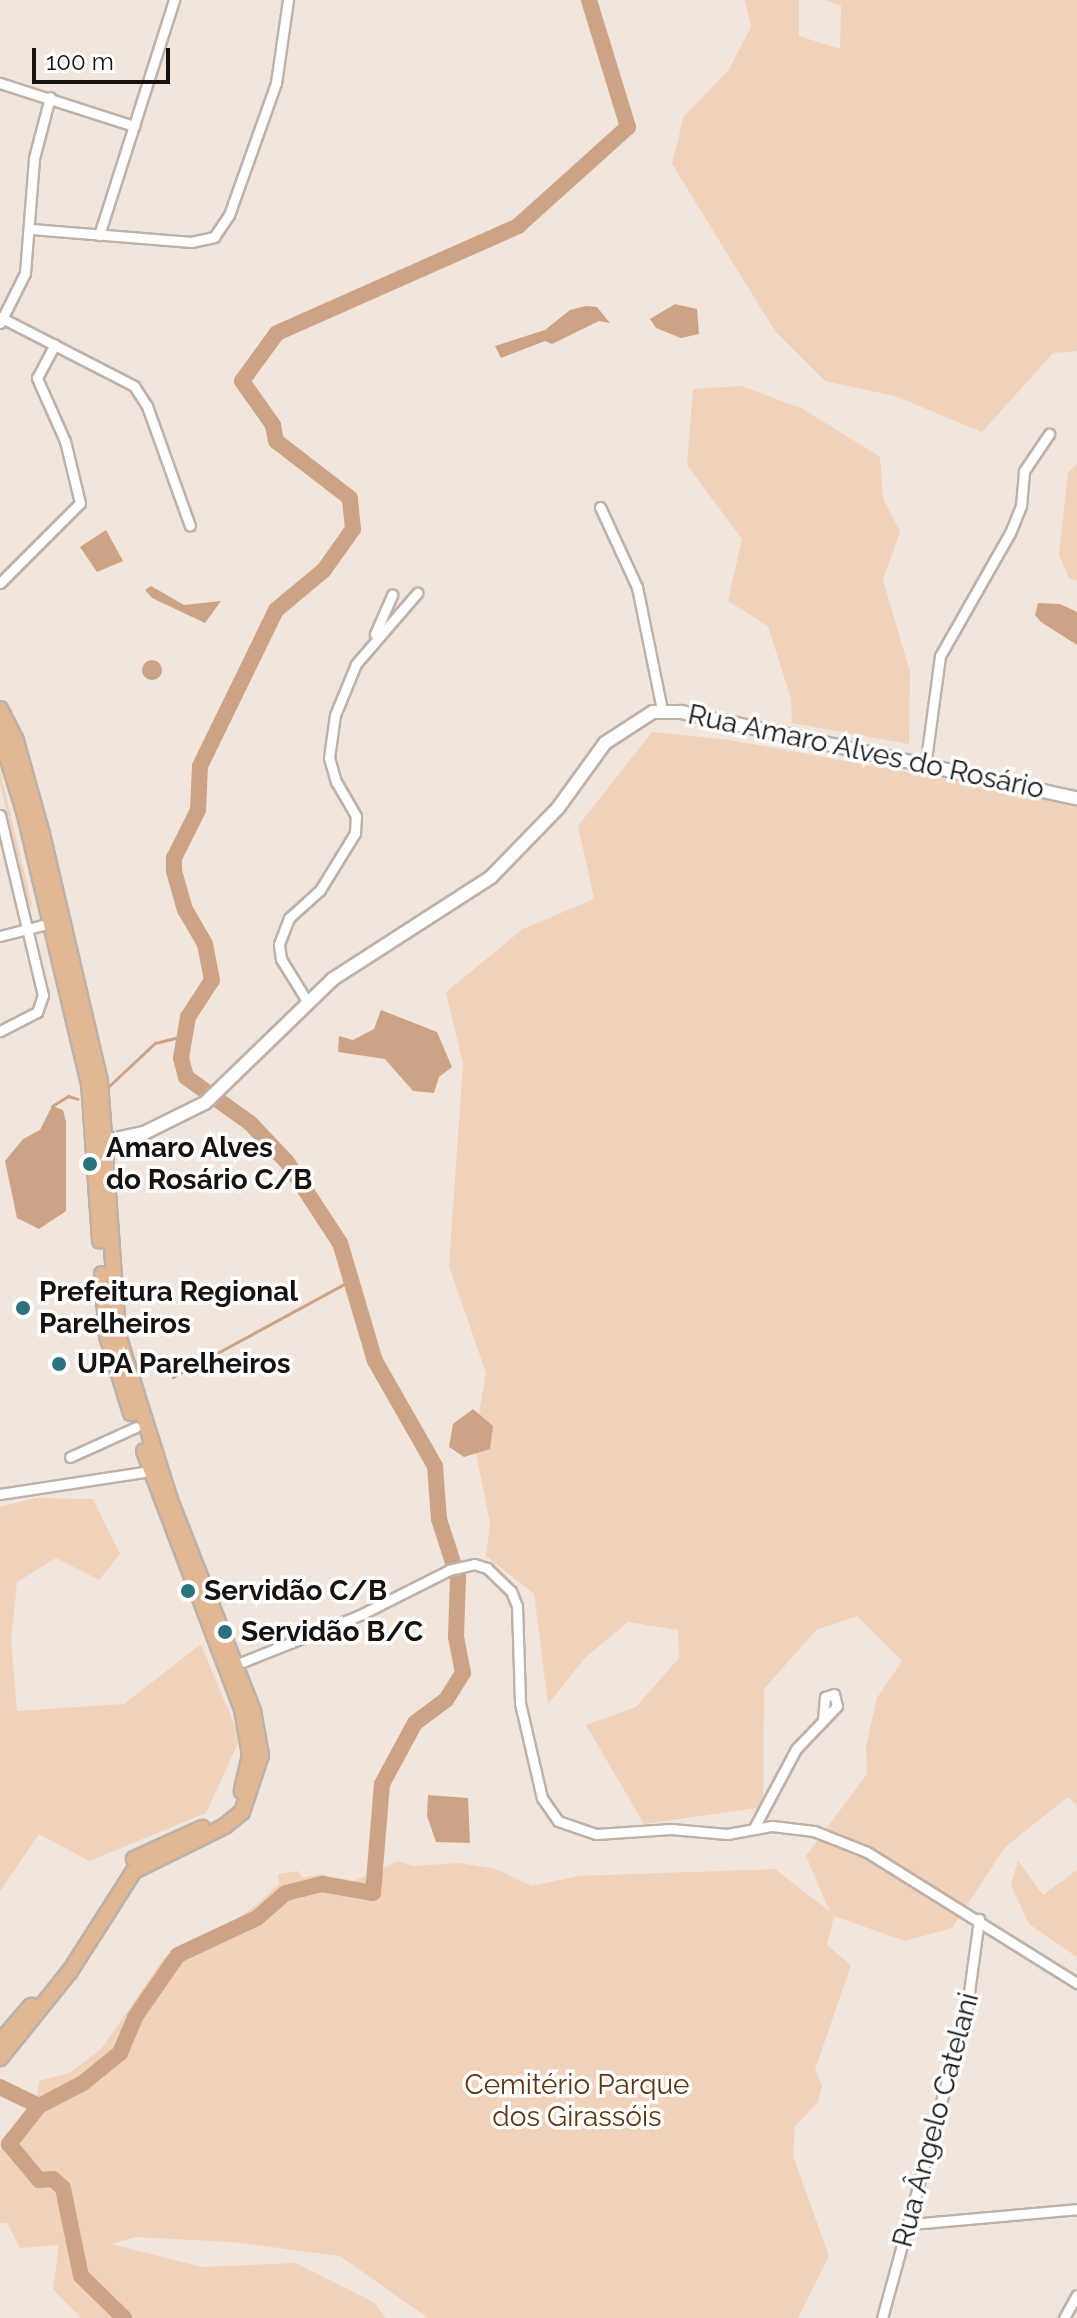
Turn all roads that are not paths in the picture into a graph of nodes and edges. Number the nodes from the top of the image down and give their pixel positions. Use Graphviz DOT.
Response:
graph roads {
  1 [pos="174,0"];
  2 [pos="288,0"];
  3 [pos="0,83"];
  4 [pos="50,97"];
  5 [pos="134,126"];
  6 [pos="31,229"];
  7 [pos="99,235"];
  8 [pos="1,319"];
  9 [pos="55,344"];
  10 [pos="1049,434"];
  11 [pos="600,507"];
  12 [pos="190,526"];
  13 [pos="0,583"];
  14 [pos="417,593"];
  15 [pos="392,595"];
  16 [pos="372,641"];
  17 [pos="0,709"];
  18 [pos="662,710"];
  19 [pos="0,734"];
  20 [pos="925,767"];
  21 [pos="1077,798"];
  22 [pos="0,815"];
  23 [pos="57,921"];
  24 [pos="28,930"];
  25 [pos="0,936"];
  26 [pos="307,1001"];
  27 [pos="0,1031"];
  28 [pos="102,1142"];
  29 [pos="136,1427"];
  30 [pos="70,1457"];
  31 [pos="150,1471"];
  32 [pos="0,1494"];
  33 [pos="166,1501"];
  34 [pos="230,1667"];
  35 [pos="823,1718"];
  36 [pos="754,1828"];
  37 [pos="979,1919"];
  38 [pos="1077,1983"];
  39 [pos="0,2042"];
  40 [pos="0,2058"];
  41 [pos="1077,2209"];
  42 [pos="910,2224"];
  43 [pos="1077,2295"];
  44 [pos="882,2318"];
  45 [pos="1064,2318"];
  1 -- 5 [label="street"];
  2 -- 7 [label="street"];
  3 -- 4 [label="street"];
  4 -- 5 [label="street"];
  4 -- 6 [label="street"];
  5 -- 7 [label="street"];
  6 -- 7 [label="street"];
  6 -- 8 [label="street"];
  8 -- 9 [label="street"];
  9 -- 12 [label="street"];
  9 -- 13 [label="street"];
  10 -- 20 [label="street"];
  11 -- 18 [label="street"];
  14 -- 16 [label="street"];
  15 -- 16 [label="street"];
  16 -- 26 [label="street"];
  17 -- 23 [label="main road"];
  18 -- 20 [label="street, Rua Amaro Alves do Rosário"];
  18 -- 26 [label="street, Rua Amaro Alves do Rosário"];
  19 -- 23 [label="main road"];
  20 -- 21 [label="street, Rua Amaro Alves do Rosário"];
  22 -- 24 [label="street"];
  23 -- 24 [label="street"];
  23 -- 28 [label="main road"];
  24 -- 25 [label="street"];
  24 -- 27 [label="street"];
  26 -- 28 [label="street, Rua Amaro Alves do Rosário"];
  28 -- 29 [label="main road"];
  28 -- 33 [label="main road"];
  29 -- 30 [label="street"];
  29 -- 31 [label="main road"];
  31 -- 32 [label="street"];
  31 -- 33 [label="main road"];
  33 -- 34 [label="main road"];
  34 -- 36 [label="street"];
  34 -- 39 [label="main road"];
  34 -- 40 [label="main road"];
  35 -- 36 [label="street"];
  36 -- 37 [label="street"];
  37 -- 38 [label="street"];
  37 -- 42 [label="street, Rua Ângelo Catelani"];
  41 -- 42 [label="street"];
  42 -- 44 [label="street, Rua Ângelo Catelani"];
  43 -- 45 [label="street"];
}
